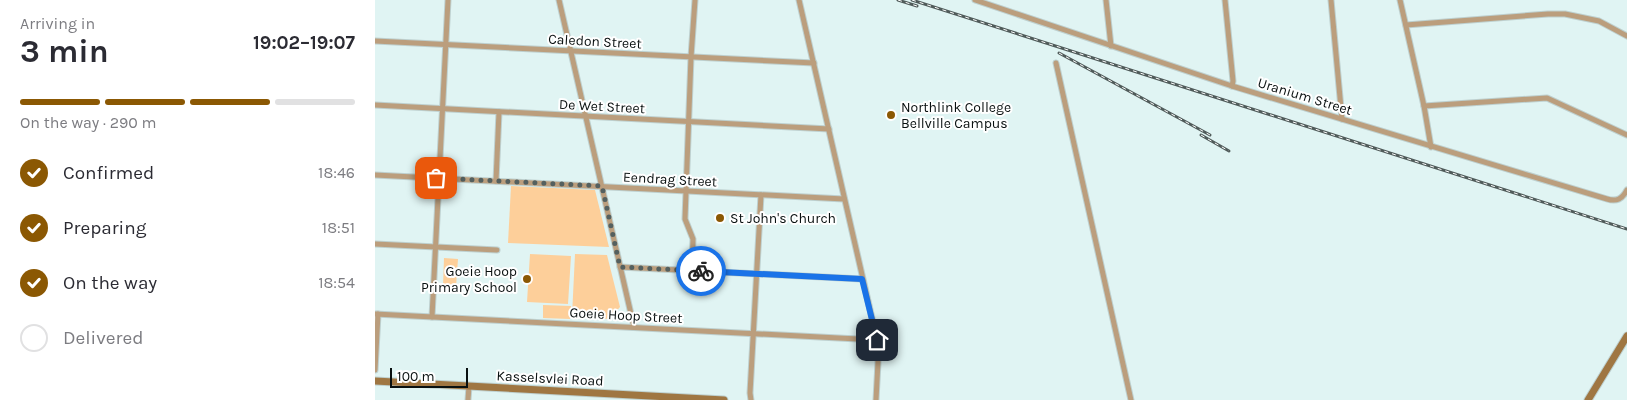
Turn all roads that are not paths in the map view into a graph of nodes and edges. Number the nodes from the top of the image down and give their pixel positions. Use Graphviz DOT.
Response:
graph roads {
  1 [pos="448,0"];
  2 [pos="559,0"];
  3 [pos="695,0"];
  4 [pos="799,0"];
  5 [pos="975,0"];
  6 [pos="1106,0"];
  7 [pos="1225,0"];
  8 [pos="1331,0"];
  9 [pos="1400,0"];
  10 [pos="1406,25"];
  11 [pos="1627,36"];
  12 [pos="375,41"];
  13 [pos="445,45"];
  14 [pos="1111,46"];
  15 [pos="570,51"];
  16 [pos="691,57"];
  17 [pos="1055,62"];
  18 [pos="813,63"];
  19 [pos="1231,86"];
  20 [pos="375,105"];
  21 [pos="1424,106"];
  22 [pos="442,109"];
  23 [pos="499,112"];
  24 [pos="586,116"];
  25 [pos="1342,119"];
  26 [pos="689,122"];
  27 [pos="829,129"];
  28 [pos="1627,135"];
  29 [pos="1431,147"];
  30 [pos="375,175"];
  31 [pos="439,178"];
  32 [pos="496,181"];
  33 [pos="602,186"];
  34 [pos="1627,190"];
  35 [pos="687,191"];
  36 [pos="761,195"];
  37 [pos="844,199"];
  38 [pos="375,244"];
  39 [pos="435,248"];
  40 [pos="497,250"];
  41 [pos="620,267"];
  42 [pos="692,270"];
  43 [pos="757,274"];
  44 [pos="862,279"];
  45 [pos="376,314"];
  46 [pos="432,317"];
  47 [pos="634,327"];
  48 [pos="753,333"];
  49 [pos="1627,336"];
  50 [pos="877,340"];
  51 [pos="375,370"];
  52 [pos="375,381"];
  53 [pos="469,386"];
  54 [pos="602,396"];
  55 [pos="468,400"];
  56 [pos="724,400"];
  57 [pos="751,400"];
  58 [pos="877,400"];
  59 [pos="1131,400"];
  60 [pos="1588,400"];
  1 -- 13 [label="street"];
  2 -- 15 [label="street"];
  3 -- 16 [label="street"];
  4 -- 18 [label="street"];
  5 -- 14 [label="street, Uranium Street"];
  6 -- 14 [label="street"];
  7 -- 19 [label="street"];
  8 -- 25 [label="street"];
  9 -- 10 [label="street"];
  10 -- 11 [label="street"];
  10 -- 21 [label="street"];
  12 -- 13 [label="street, Caledon Street"];
  13 -- 15 [label="street, Caledon Street"];
  13 -- 22 [label="street"];
  14 -- 19 [label="street, Uranium Street"];
  15 -- 16 [label="street, Caledon Street"];
  15 -- 24 [label="street"];
  16 -- 18 [label="street, Caledon Street"];
  16 -- 26 [label="street"];
  17 -- 59 [label="street"];
  18 -- 27 [label="street"];
  19 -- 25 [label="street, Uranium Street"];
  20 -- 22 [label="street, De Wet Street"];
  21 -- 28 [label="street"];
  21 -- 29 [label="street"];
  22 -- 23 [label="street, De Wet Street"];
  22 -- 31 [label="street"];
  23 -- 24 [label="street, De Wet Street"];
  23 -- 32 [label="street"];
  24 -- 26 [label="street, De Wet Street"];
  24 -- 33 [label="street"];
  25 -- 29 [label="street, Uranium Street"];
  26 -- 27 [label="street, De Wet Street"];
  26 -- 35 [label="street"];
  27 -- 37 [label="street"];
  29 -- 34 [label="street, Uranium Street"];
  30 -- 31 [label="street, Eendrag Street"];
  31 -- 32 [label="street, Eendrag Street"];
  31 -- 39 [label="street"];
  32 -- 33 [label="street, Eendrag Street"];
  33 -- 35 [label="street, Eendrag Street"];
  33 -- 41 [label="street"];
  35 -- 36 [label="street, Eendrag Street"];
  35 -- 42 [label="street"];
  36 -- 37 [label="street, Eendrag Street"];
  36 -- 43 [label="street"];
  37 -- 44 [label="street"];
  38 -- 39 [label="street"];
  39 -- 40 [label="street"];
  39 -- 46 [label="street"];
  41 -- 42 [label="street"];
  41 -- 47 [label="street"];
  42 -- 43 [label="street"];
  43 -- 44 [label="street"];
  43 -- 48 [label="street"];
  44 -- 50 [label="street"];
  45 -- 46 [label="street, Goeie Hoop Street"];
  45 -- 51 [label="street"];
  46 -- 47 [label="street, Goeie Hoop Street"];
  47 -- 48 [label="street, Goeie Hoop Street"];
  48 -- 50 [label="street, Goeie Hoop Street"];
  48 -- 57 [label="street"];
  49 -- 60 [label="street"];
  50 -- 58 [label="street"];
  52 -- 53 [label="street, Kasselsvlei Road"];
  53 -- 54 [label="street, Kasselsvlei Road"];
  53 -- 55 [label="street"];
  54 -- 56 [label="street, Kasselsvlei Road"];
}
